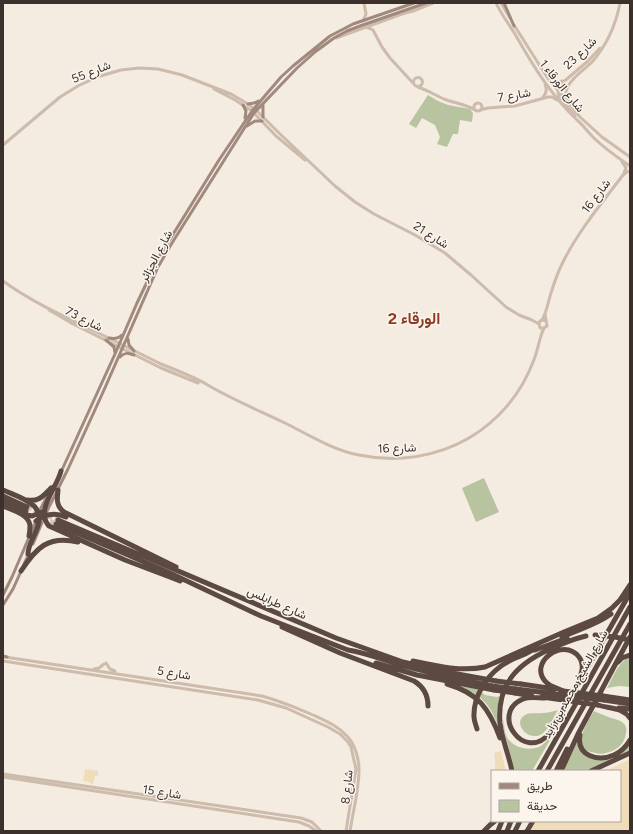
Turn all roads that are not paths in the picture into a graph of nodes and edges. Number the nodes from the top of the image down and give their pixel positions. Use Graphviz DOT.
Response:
graph roads {
  1 [pos="364,3"];
  2 [pos="414,3"];
  3 [pos="426,3"];
  4 [pos="433,3"];
  5 [pos="496,3"];
  6 [pos="501,3"];
  7 [pos="504,3"];
  8 [pos="620,3"];
  9 [pos="366,10"];
  10 [pos="375,17"];
  11 [pos="363,21"];
  12 [pos="378,22"];
  13 [pos="514,26"];
  14 [pos="364,27"];
  15 [pos="375,34"];
  16 [pos="334,38"];
  17 [pos="522,38"];
  18 [pos="527,39"];
  19 [pos="607,39"];
  20 [pos="580,68"];
  21 [pos="548,70"];
  22 [pos="408,77"];
  23 [pos="547,77"];
  24 [pos="569,77"];
  25 [pos="416,78"];
  26 [pos="575,78"];
  27 [pos="543,81"];
  28 [pos="550,81"];
  29 [pos="203,83"];
  30 [pos="413,83"];
  31 [pos="422,84"];
  32 [pos="418,87"];
  33 [pos="426,90"];
  34 [pos="558,91"];
  35 [pos="542,98"];
  36 [pos="261,100"];
  37 [pos="560,102"];
  38 [pos="264,103"];
  39 [pos="248,104"];
  40 [pos="475,104"];
  41 [pos="481,104"];
  42 [pos="243,105"];
  43 [pos="468,106"];
  44 [pos="488,108"];
  45 [pos="475,110"];
  46 [pos="480,110"];
  47 [pos="254,111"];
  48 [pos="263,117"];
  49 [pos="580,117"];
  50 [pos="576,119"];
  51 [pos="262,121"];
  52 [pos="243,123"];
  53 [pos="245,127"];
  54 [pos="3,145"];
  55 [pos="287,145"];
  56 [pos="296,149"];
  57 [pos="615,156"];
  58 [pos="629,156"];
  59 [pos="630,166"];
  60 [pos="318,169"];
  61 [pos="630,170"];
  62 [pos="623,175"];
  63 [pos="3,281"];
  64 [pos="545,314"];
  65 [pos="546,321"];
  66 [pos="541,324"];
  67 [pos="125,332"];
  68 [pos="128,337"];
  69 [pos="108,339"];
  70 [pos="119,345"];
  71 [pos="124,347"];
  72 [pos="134,353"];
  73 [pos="115,354"];
  74 [pos="118,360"];
  75 [pos="61,471"];
  76 [pos="51,488"];
  77 [pos="3,490"];
  78 [pos="58,490"];
  79 [pos="3,496"];
  80 [pos="24,499"];
  81 [pos="3,501"];
  82 [pos="3,506"];
  83 [pos="50,506"];
  84 [pos="20,514"];
  85 [pos="42,516"];
  86 [pos="93,527"];
  87 [pos="30,536"];
  88 [pos="89,544"];
  89 [pos="28,554"];
  90 [pos="21,571"];
  91 [pos="184,574"];
  92 [pos="187,582"];
  93 [pos="630,586"];
  94 [pos="630,594"];
  95 [pos="3,595"];
  96 [pos="3,605"];
  97 [pos="630,607"];
  98 [pos="261,616"];
  99 [pos="630,624"];
  100 [pos="586,636"];
  101 [pos="630,637"];
  102 [pos="630,640"];
  103 [pos="620,643"];
  104 [pos="348,650"];
  105 [pos="524,654"];
  106 [pos="630,655"];
  107 [pos="3,656"];
  108 [pos="7,657"];
  109 [pos="394,658"];
  110 [pos="3,661"];
  111 [pos="86,669"];
  112 [pos="120,674"];
  113 [pos="417,675"];
  114 [pos="607,680"];
  115 [pos="578,683"];
  116 [pos="493,688"];
  117 [pos="515,691"];
  118 [pos="563,695"];
  119 [pos="545,698"];
  120 [pos="604,698"];
  121 [pos="630,699"];
  122 [pos="630,704"];
  123 [pos="598,705"];
  124 [pos="428,706"];
  125 [pos="286,708"];
  126 [pos="298,709"];
  127 [pos="630,709"];
  128 [pos="630,718"];
  129 [pos="582,726"];
  130 [pos="338,727"];
  131 [pos="477,729"];
  132 [pos="335,731"];
  133 [pos="630,740"];
  134 [pos="630,753"];
  135 [pos="630,756"];
  136 [pos="509,759"];
  137 [pos="512,770"];
  138 [pos="539,770"];
  139 [pos="548,770"];
  140 [pos="557,770"];
  141 [pos="561,770"];
  142 [pos="593,770"];
  143 [pos="600,770"];
  144 [pos="3,774"];
  145 [pos="3,777"];
  146 [pos="33,778"];
  147 [pos="22,780"];
  148 [pos="104,788"];
  149 [pos="89,790"];
  150 [pos="259,812"];
  151 [pos="240,814"];
  152 [pos="494,822"];
  153 [pos="510,822"];
  154 [pos="520,822"];
  155 [pos="532,822"];
  156 [pos="316,831"];
  157 [pos="321,831"];
  158 [pos="346,831"];
  159 [pos="350,831"];
  160 [pos="484,831"];
  161 [pos="506,831"];
  162 [pos="515,831"];
  163 [pos="527,831"];
  1 -- 9 [label="street"];
  2 -- 10 [label="main road, شارع الجزائر"];
  3 -- 16 [label="main road, شارع الجزائر"];
  4 -- 12 [label="street"];
  5 -- 27 [label="street, شارع الورقاء 1"];
  6 -- 13 [label="street, شارع الورقاء 1"];
  7 -- 13 [label="main road"];
  8 -- 19 [label="street, شارع 23"];
  9 -- 10 [label="street"];
  9 -- 11 [label="street"];
  10 -- 11 [label="main road, شارع الجزائر"];
  11 -- 36 [label="main road, شارع الجزائر"];
  12 -- 14 [label="street"];
  12 -- 15 [label="street"];
  13 -- 17 [label="street, شارع الورقاء 1"];
  14 -- 15 [label="street"];
  14 -- 16 [label="street"];
  15 -- 22 [label="street"];
  16 -- 38 [label="main road, شارع الجزائر"];
  17 -- 18 [label="street"];
  17 -- 23 [label="street, شارع الورقاء 1"];
  19 -- 20 [label="street, شارع 23"];
  19 -- 26 [label="street, شارع 23"];
  20 -- 24 [label="street, شارع 23"];
  20 -- 26 [label="street"];
  21 -- 23 [label="street"];
  22 -- 25 [label="street"];
  22 -- 30 [label="street"];
  23 -- 28 [label="street, شارع الورقاء 1"];
  24 -- 28 [label="street"];
  24 -- 34 [label="street, شارع 23"];
  25 -- 30 [label="street"];
  25 -- 31 [label="street"];
  26 -- 49 [label="street, شارع 23"];
  27 -- 35 [label="street, شارع 7"];
  27 -- 37 [label="street, شارع الورقاء 1"];
  28 -- 34 [label="street, شارع الورقاء 1"];
  29 -- 39 [label="street, شارع 55"];
  29 -- 42 [label="street, شارع 55"];
  29 -- 54 [label="street, شارع 55"];
  30 -- 32 [label="street"];
  31 -- 32 [label="street"];
  31 -- 33 [label="street"];
  32 -- 33 [label="street"];
  33 -- 43 [label="street"];
  34 -- 49 [label="street, شارع الورقاء 1"];
  34 -- 50 [label="street"];
  35 -- 37 [label="street, شارع 7"];
  35 -- 44 [label="street, شارع 7"];
  36 -- 39 [label="main road"];
  36 -- 47 [label="main road, شارع الجزائر"];
  37 -- 50 [label="street, شارع الورقاء 1"];
  38 -- 47 [label="main road, شارع الجزائر"];
  38 -- 48 [label="main road"];
  39 -- 47 [label="street, شارع 55"];
  40 -- 41 [label="street"];
  40 -- 43 [label="street"];
  40 -- 45 [label="street"];
  41 -- 44 [label="street, شارع 7"];
  41 -- 46 [label="street"];
  42 -- 47 [label="street, شارع 55"];
  42 -- 52 [label="main road"];
  43 -- 45 [label="street"];
  44 -- 46 [label="street, شارع 7"];
  45 -- 46 [label="street"];
  47 -- 48 [label="street, شارع 21"];
  47 -- 51 [label="street, شارع 21"];
  47 -- 52 [label="main road, شارع الجزائر"];
  47 -- 53 [label="main road, شارع الجزائر"];
  48 -- 56 [label="street, شارع 21"];
  49 -- 58 [label="street, شارع الورقاء 1"];
  50 -- 57 [label="street, شارع الورقاء 1"];
  51 -- 53 [label="main road"];
  51 -- 55 [label="street, شارع 21"];
  52 -- 67 [label="main road, شارع الجزائر"];
  53 -- 68 [label="main road, شارع الجزائر"];
  55 -- 56 [label="street"];
  55 -- 60 [label="street, شارع 21"];
  56 -- 60 [label="street, شارع 21"];
  57 -- 59 [label="street, شارع الورقاء 1"];
  57 -- 62 [label="street, شارع 16"];
  60 -- 66 [label="street, شارع 21"];
  61 -- 62 [label="street, شارع 16"];
  62 -- 64 [label="street, شارع 16"];
  63 -- 69 [label="street, شارع 73"];
  64 -- 65 [label="street, شارع 16"];
  64 -- 66 [label="street, شارع 16"];
  65 -- 66 [label="street, شارع 21"];
  65 -- 66 [label="street"];
  66 -- 72 [label="street, شارع 16"];
  67 -- 69 [label="main road"];
  67 -- 70 [label="main road, شارع الجزائر"];
  68 -- 71 [label="main road, شارع الجزائر"];
  68 -- 72 [label="main road"];
  69 -- 70 [label="street, شارع 73"];
  69 -- 73 [label="main road"];
  70 -- 71 [label="street, شارع 16"];
  70 -- 73 [label="main road, شارع الجزائر"];
  71 -- 72 [label="street, شارع 16"];
  71 -- 74 [label="main road, شارع الجزائر"];
  72 -- 74 [label="main road"];
  73 -- 75 [label="main road, شارع الجزائر"];
  74 -- 78 [label="main road, شارع الجزائر"];
  75 -- 76 [label="main road, شارع الجزائر"];
  75 -- 85 [label="highway"];
  76 -- 80 [label="highway"];
  76 -- 85 [label="main road, شارع الجزائر"];
  77 -- 80 [label="highway"];
  78 -- 83 [label="main road, شارع الجزائر"];
  78 -- 86 [label="highway"];
  79 -- 81 [label="highway"];
  80 -- 85 [label="highway"];
  82 -- 84 [label="highway"];
  83 -- 85 [label="highway"];
  84 -- 85 [label="highway"];
  84 -- 87 [label="highway"];
  85 -- 86 [label="highway"];
  85 -- 87 [label="main road, شارع الجزائر"];
  85 -- 88 [label="highway"];
  85 -- 89 [label="highway"];
  86 -- 91 [label="highway"];
  87 -- 95 [label="main road, شارع الجزائر"];
  88 -- 90 [label="highway"];
  88 -- 92 [label="highway"];
  89 -- 90 [label="main road"];
  90 -- 96 [label="main road"];
  91 -- 92 [label="highway, شارع طرابلس"];
  91 -- 109 [label="highway, شارع طرابلس"];
  92 -- 98 [label="highway, شارع طرابلس"];
  93 -- 105 [label="highway"];
  93 -- 109 [label="highway"];
  94 -- 115 [label="highway"];
  97 -- 138 [label="highway, شارع الشيخ محمد بن زايد"];
  98 -- 104 [label="highway, شارع طرابلس"];
  98 -- 124 [label="highway"];
  99 -- 103 [label="highway, شارع الشيخ محمد بن زايد"];
  100 -- 102 [label="highway, bridge"];
  100 -- 105 [label="highway"];
  100 -- 136 [label="highway"];
  101 -- 114 [label="highway"];
  103 -- 139 [label="highway, شارع الشيخ محمد بن زايد"];
  103 -- 140 [label="highway"];
  104 -- 113 [label="highway"];
  104 -- 116 [label="highway, شارع طرابلس"];
  105 -- 131 [label="highway, bridge"];
  106 -- 114 [label="highway"];
  107 -- 108 [label="main road"];
  108 -- 111 [label="street, شارع 5"];
  109 -- 118 [label="highway, شارع طرابلس, bridge"];
  110 -- 125 [label="street, شارع 5"];
  111 -- 112 [label="street, شارع 5"];
  111 -- 112 [label="street"];
  112 -- 126 [label="street, شارع 5"];
  113 -- 116 [label="highway"];
  113 -- 136 [label="highway"];
  114 -- 129 [label="highway"];
  115 -- 118 [label="highway"];
  115 -- 119 [label="highway"];
  116 -- 117 [label="highway, bridge"];
  117 -- 118 [label="highway"];
  117 -- 119 [label="highway"];
  118 -- 119 [label="highway"];
  118 -- 120 [label="highway, bridge"];
  118 -- 123 [label="highway, bridge"];
  120 -- 121 [label="highway"];
  120 -- 122 [label="highway"];
  123 -- 127 [label="highway"];
  123 -- 128 [label="highway"];
  125 -- 126 [label="street"];
  125 -- 132 [label="street, شارع 5"];
  126 -- 130 [label="street, شارع 5"];
  129 -- 133 [label="highway"];
  129 -- 141 [label="highway"];
  130 -- 159 [label="street, شارع 8"];
  132 -- 158 [label="street, شارع 8"];
  134 -- 142 [label="highway"];
  135 -- 143 [label="highway"];
  136 -- 137 [label="highway"];
  144 -- 146 [label="street, شارع 15"];
  145 -- 147 [label="street, شارع 15"];
  146 -- 147 [label="street"];
  146 -- 148 [label="street, شارع 15"];
  147 -- 149 [label="street, شارع 15"];
  148 -- 149 [label="street"];
  148 -- 150 [label="street, شارع 15"];
  149 -- 151 [label="street, شارع 15"];
  150 -- 151 [label="street"];
  150 -- 157 [label="street, شارع 15"];
  151 -- 156 [label="street, شارع 15"];
  152 -- 160 [label="highway"];
  153 -- 161 [label="highway"];
  154 -- 162 [label="highway"];
  155 -- 163 [label="highway"];
}
